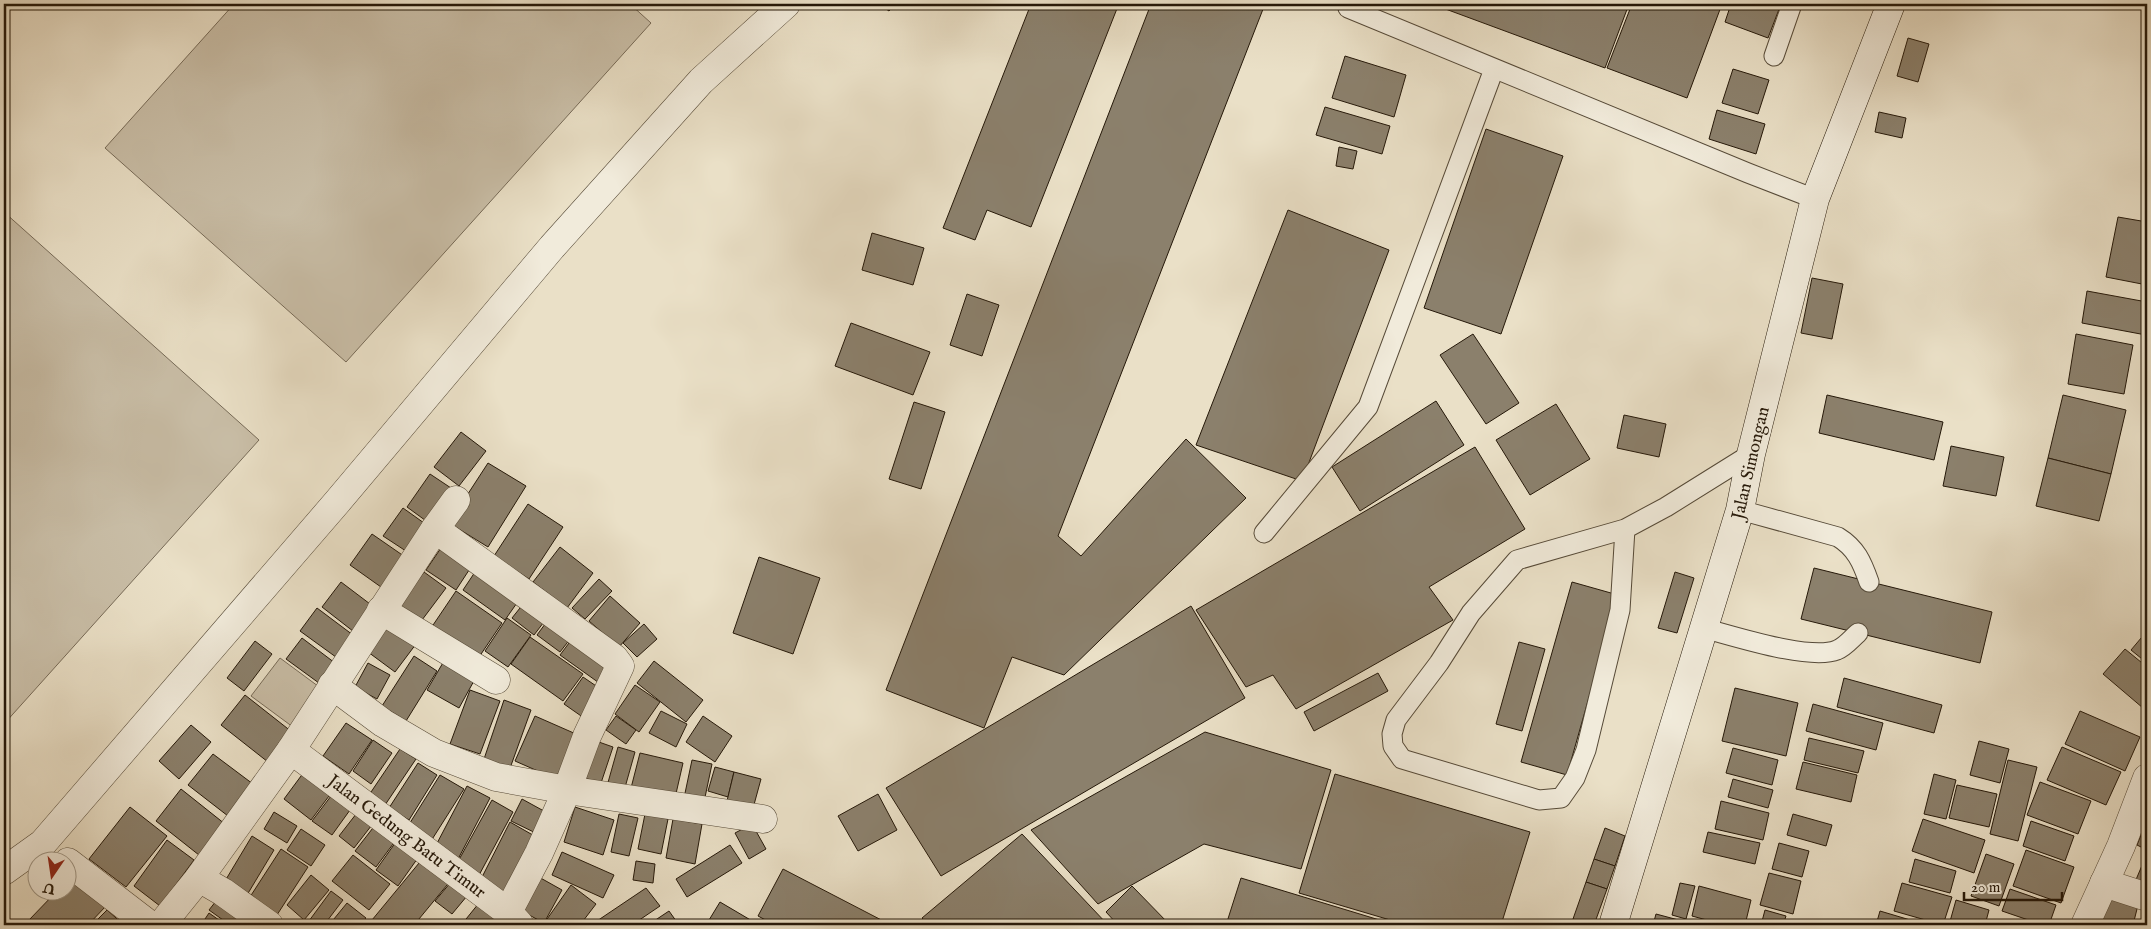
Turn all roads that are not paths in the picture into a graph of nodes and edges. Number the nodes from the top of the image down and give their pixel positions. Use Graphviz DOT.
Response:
graph roads {
  1 [pos="786,4"];
  2 [pos="1792,4"];
  3 [pos="1892,4"];
  4 [pos="1348,8"];
  5 [pos="1774,56"];
  6 [pos="1494,69"];
  7 [pos="1816,199"];
  8 [pos="1751,454"];
  9 [pos="456,500"];
  10 [pos="1740,510"];
  11 [pos="435,529"];
  12 [pos="1624,529"];
  13 [pos="1264,532"];
  14 [pos="1869,582"];
  15 [pos="381,610"];
  16 [pos="1703,628"];
  17 [pos="1858,633"];
  18 [pos="496,680"];
  19 [pos="332,685"];
  20 [pos="291,750"];
  21 [pos="2147,778"];
  22 [pos="567,790"];
  23 [pos="763,819"];
  24 [pos="78,869"];
  25 [pos="4,871"];
  26 [pos="199,878"];
  27 [pos="2104,883"];
  28 [pos="2147,897"];
  29 [pos="514,919"];
  30 [pos="150,925"];
  31 [pos="161,925"];
  32 [pos="269,925"];
  33 [pos="1613,925"];
  34 [pos="2085,925"];
  1 -- 25 [label="street"];
  2 -- 5 [label="lane"];
  3 -- 7 [label="street, Jalan Simongan"];
  4 -- 6 [label="lane"];
  6 -- 7 [label="lane"];
  6 -- 13 [label="lane"];
  7 -- 8 [label="street, Jalan Simongan"];
  8 -- 10 [label="street, Jalan Simongan"];
  8 -- 12 [label="lane"];
  9 -- 11 [label="street"];
  10 -- 14 [label="lane"];
  10 -- 16 [label="street, Jalan Simongan"];
  11 -- 15 [label="street"];
  11 -- 22 [label="street"];
  12 -- 12 [label="lane"];
  15 -- 18 [label="street"];
  15 -- 19 [label="street"];
  16 -- 17 [label="lane"];
  16 -- 33 [label="street, Jalan Simongan"];
  19 -- 20 [label="street"];
  19 -- 22 [label="street"];
  20 -- 26 [label="street"];
  20 -- 29 [label="street, Jalan Gedung Batu Timur"];
  21 -- 27 [label="street"];
  22 -- 23 [label="street"];
  22 -- 29 [label="street"];
  24 -- 30 [label="street"];
  26 -- 31 [label="street"];
  26 -- 32 [label="street"];
  27 -- 28 [label="street"];
  27 -- 34 [label="street"];
}
